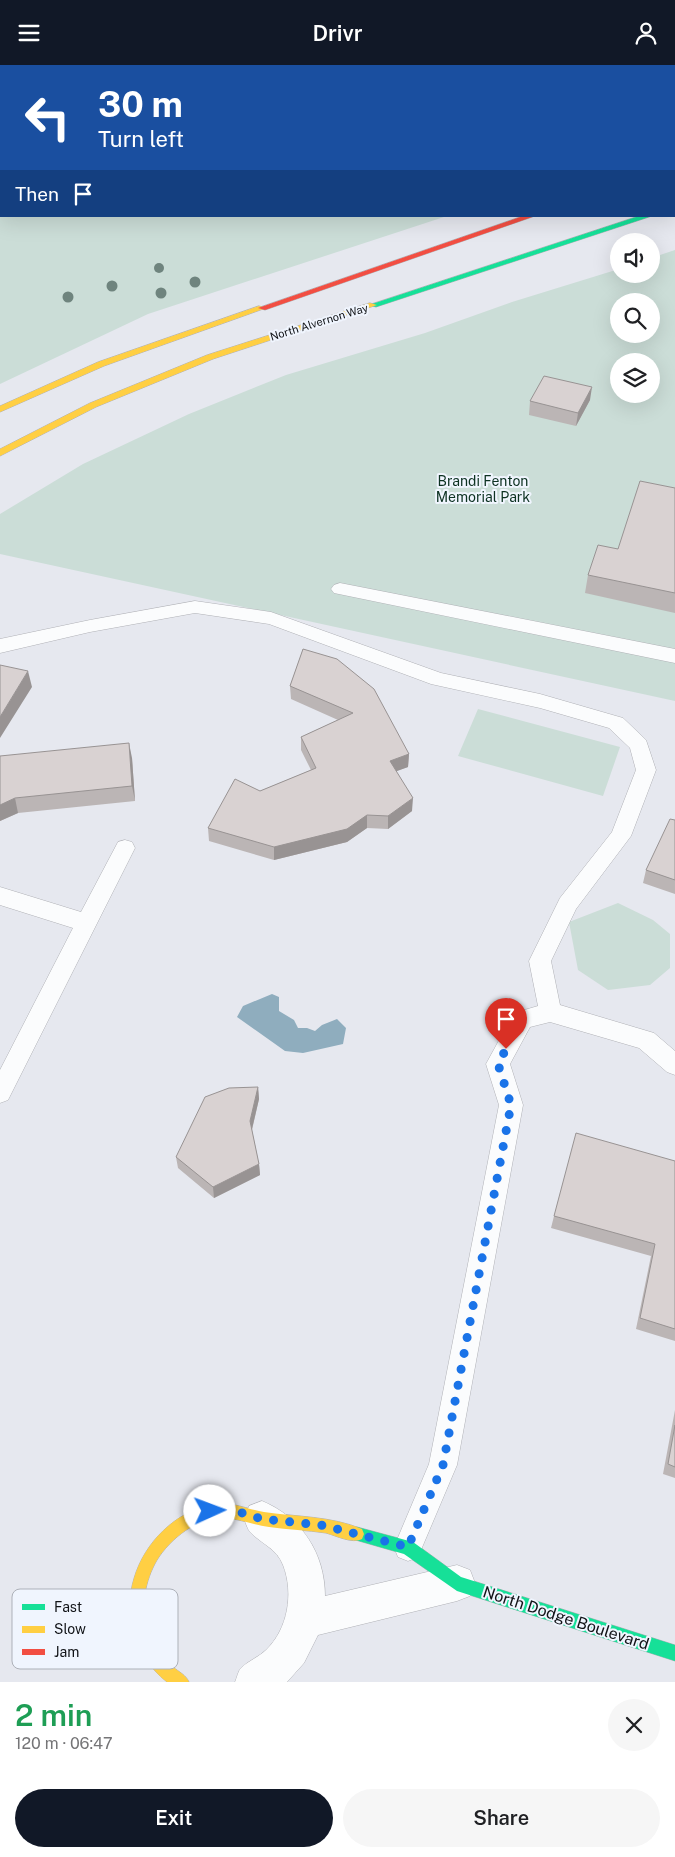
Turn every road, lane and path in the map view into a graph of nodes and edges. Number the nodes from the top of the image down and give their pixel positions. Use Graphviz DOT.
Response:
graph roads {
  1 [pos="528,217"];
  2 [pos="645,217"];
  3 [pos="0,409"];
  4 [pos="0,453"];
  5 [pos="340,589"];
  6 [pos="0,646"];
  7 [pos="675,657"];
  8 [pos="125,848"];
  9 [pos="0,895"];
  10 [pos="87,923"];
  11 [pos="550,1012"];
  12 [pos="675,1065"];
  13 [pos="0,1093"];
  14 [pos="262,1519"];
  15 [pos="408,1547"];
  16 [pos="456,1583"];
  17 [pos="138,1589"];
  18 [pos="304,1620"];
  19 [pos="675,1653"];
  20 [pos="163,1669"];
  21 [pos="182,1682"];
  22 [pos="254,1682"];
  1 -- 3 [label="main road"];
  2 -- 4 [label="main road, North Alvernon Way"];
  5 -- 7 [label="lane"];
  6 -- 11 [label="lane"];
  8 -- 10 [label="lane"];
  9 -- 10 [label="lane"];
  10 -- 13 [label="lane"];
  11 -- 12 [label="lane"];
  11 -- 15 [label="lane"];
  14 -- 15 [label="main road, North Dodge Boulevard"];
  14 -- 17 [label="main road, North Dodge Boulevard"];
  14 -- 18 [label="street, North Dodge Boulevard"];
  15 -- 16 [label="main road, North Dodge Boulevard"];
  16 -- 18 [label="street"];
  16 -- 19 [label="main road, North Dodge Boulevard"];
  18 -- 22 [label="street, North Dodge Boulevard"];
  20 -- 21 [label="main road, North Dodge Boulevard"];
}
